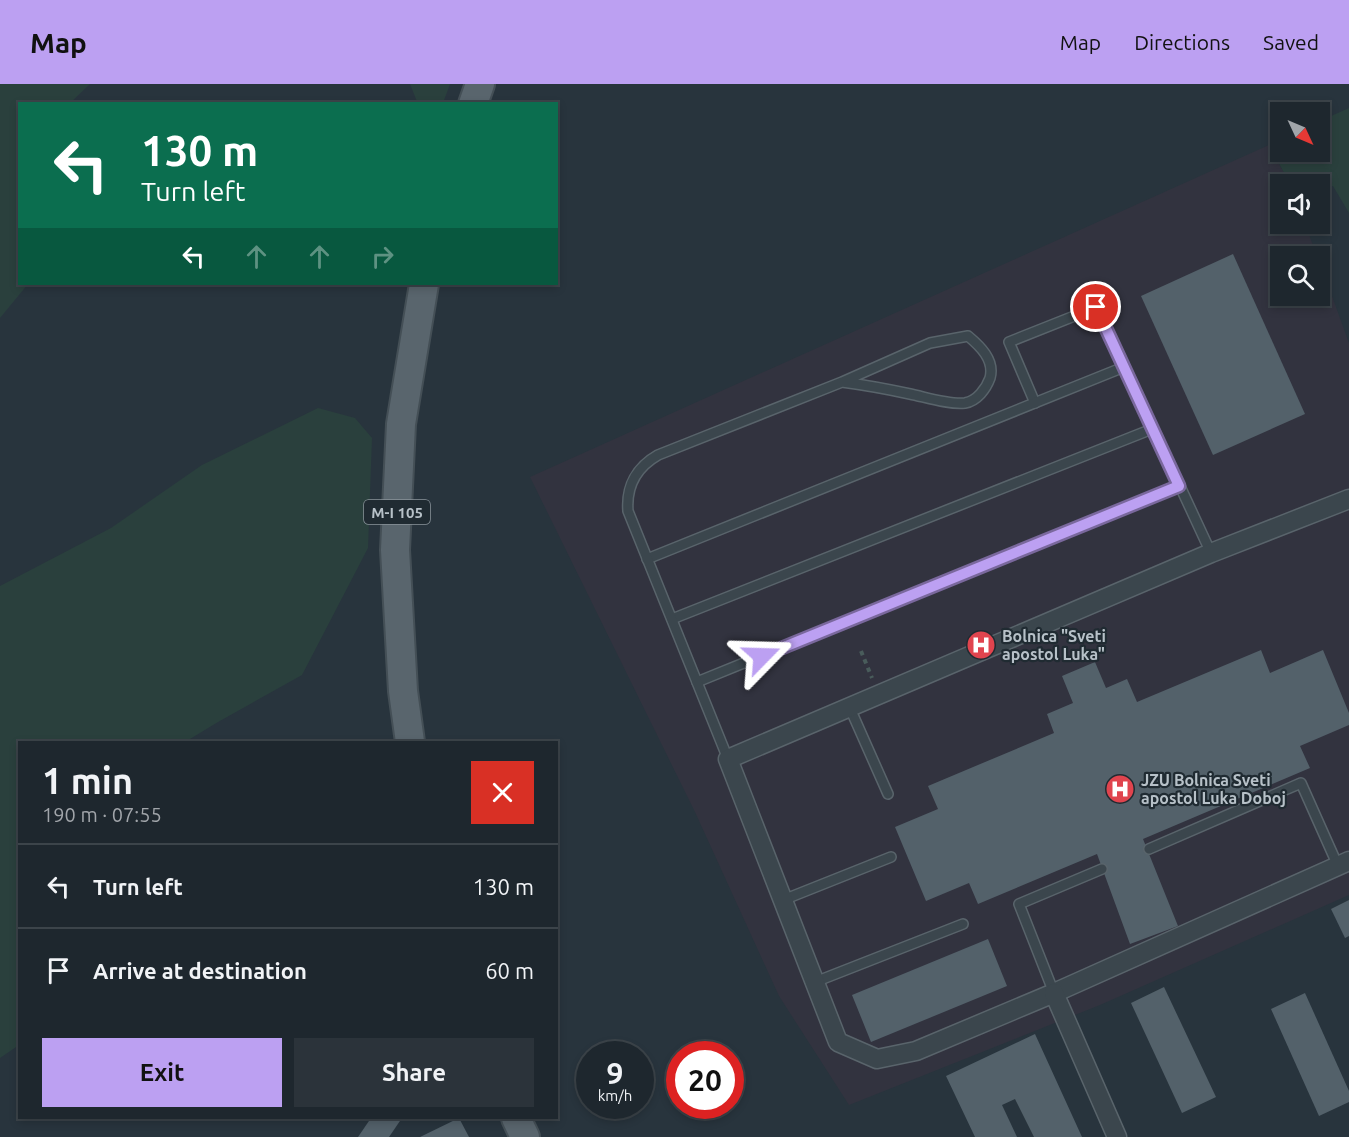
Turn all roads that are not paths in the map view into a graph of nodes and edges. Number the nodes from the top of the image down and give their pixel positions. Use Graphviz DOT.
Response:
graph roads {
  1 [pos="480,84"];
  2 [pos="474,102"];
  3 [pos="424,285"];
  4 [pos="1124,367"];
  5 [pos="842,382"];
  6 [pos="1035,403"];
  7 [pos="1152,429"];
  8 [pos="1179,486"];
  9 [pos="1349,499"];
  10 [pos="1211,553"];
  11 [pos="647,559"];
  12 [pos="672,619"];
  13 [pos="697,682"];
  14 [pos="849,706"];
  15 [pos="410,741"];
  16 [pos="728,759"];
  17 [pos="888,794"];
  18 [pos="1149,849"];
  19 [pos="891,857"];
  20 [pos="1343,864"];
  21 [pos="1102,869"];
  22 [pos="783,900"];
  23 [pos="963,924"];
  24 [pos="815,982"];
  25 [pos="1054,993"];
  26 [pos="516,1119"];
  27 [pos="525,1137"];
  28 [pos="1117,1137"];
  1 -- 2 [label="main road"];
  3 -- 15 [label="main road, M-I 105"];
  4 -- 6 [label="lane"];
  4 -- 6 [label="lane"];
  4 -- 7 [label="lane"];
  5 -- 5 [label="lane"];
  5 -- 11 [label="lane"];
  6 -- 11 [label="lane"];
  7 -- 8 [label="lane"];
  7 -- 12 [label="lane"];
  8 -- 10 [label="lane"];
  8 -- 13 [label="lane"];
  9 -- 10 [label="street"];
  10 -- 14 [label="street"];
  11 -- 12 [label="lane"];
  12 -- 13 [label="lane"];
  13 -- 16 [label="lane"];
  14 -- 16 [label="street"];
  14 -- 17 [label="lane"];
  16 -- 22 [label="street"];
  18 -- 20 [label="lane"];
  19 -- 22 [label="lane"];
  20 -- 25 [label="street"];
  21 -- 25 [label="lane"];
  22 -- 24 [label="street"];
  23 -- 24 [label="lane"];
  24 -- 25 [label="street"];
  25 -- 28 [label="street"];
  26 -- 27 [label="main road"];
}
